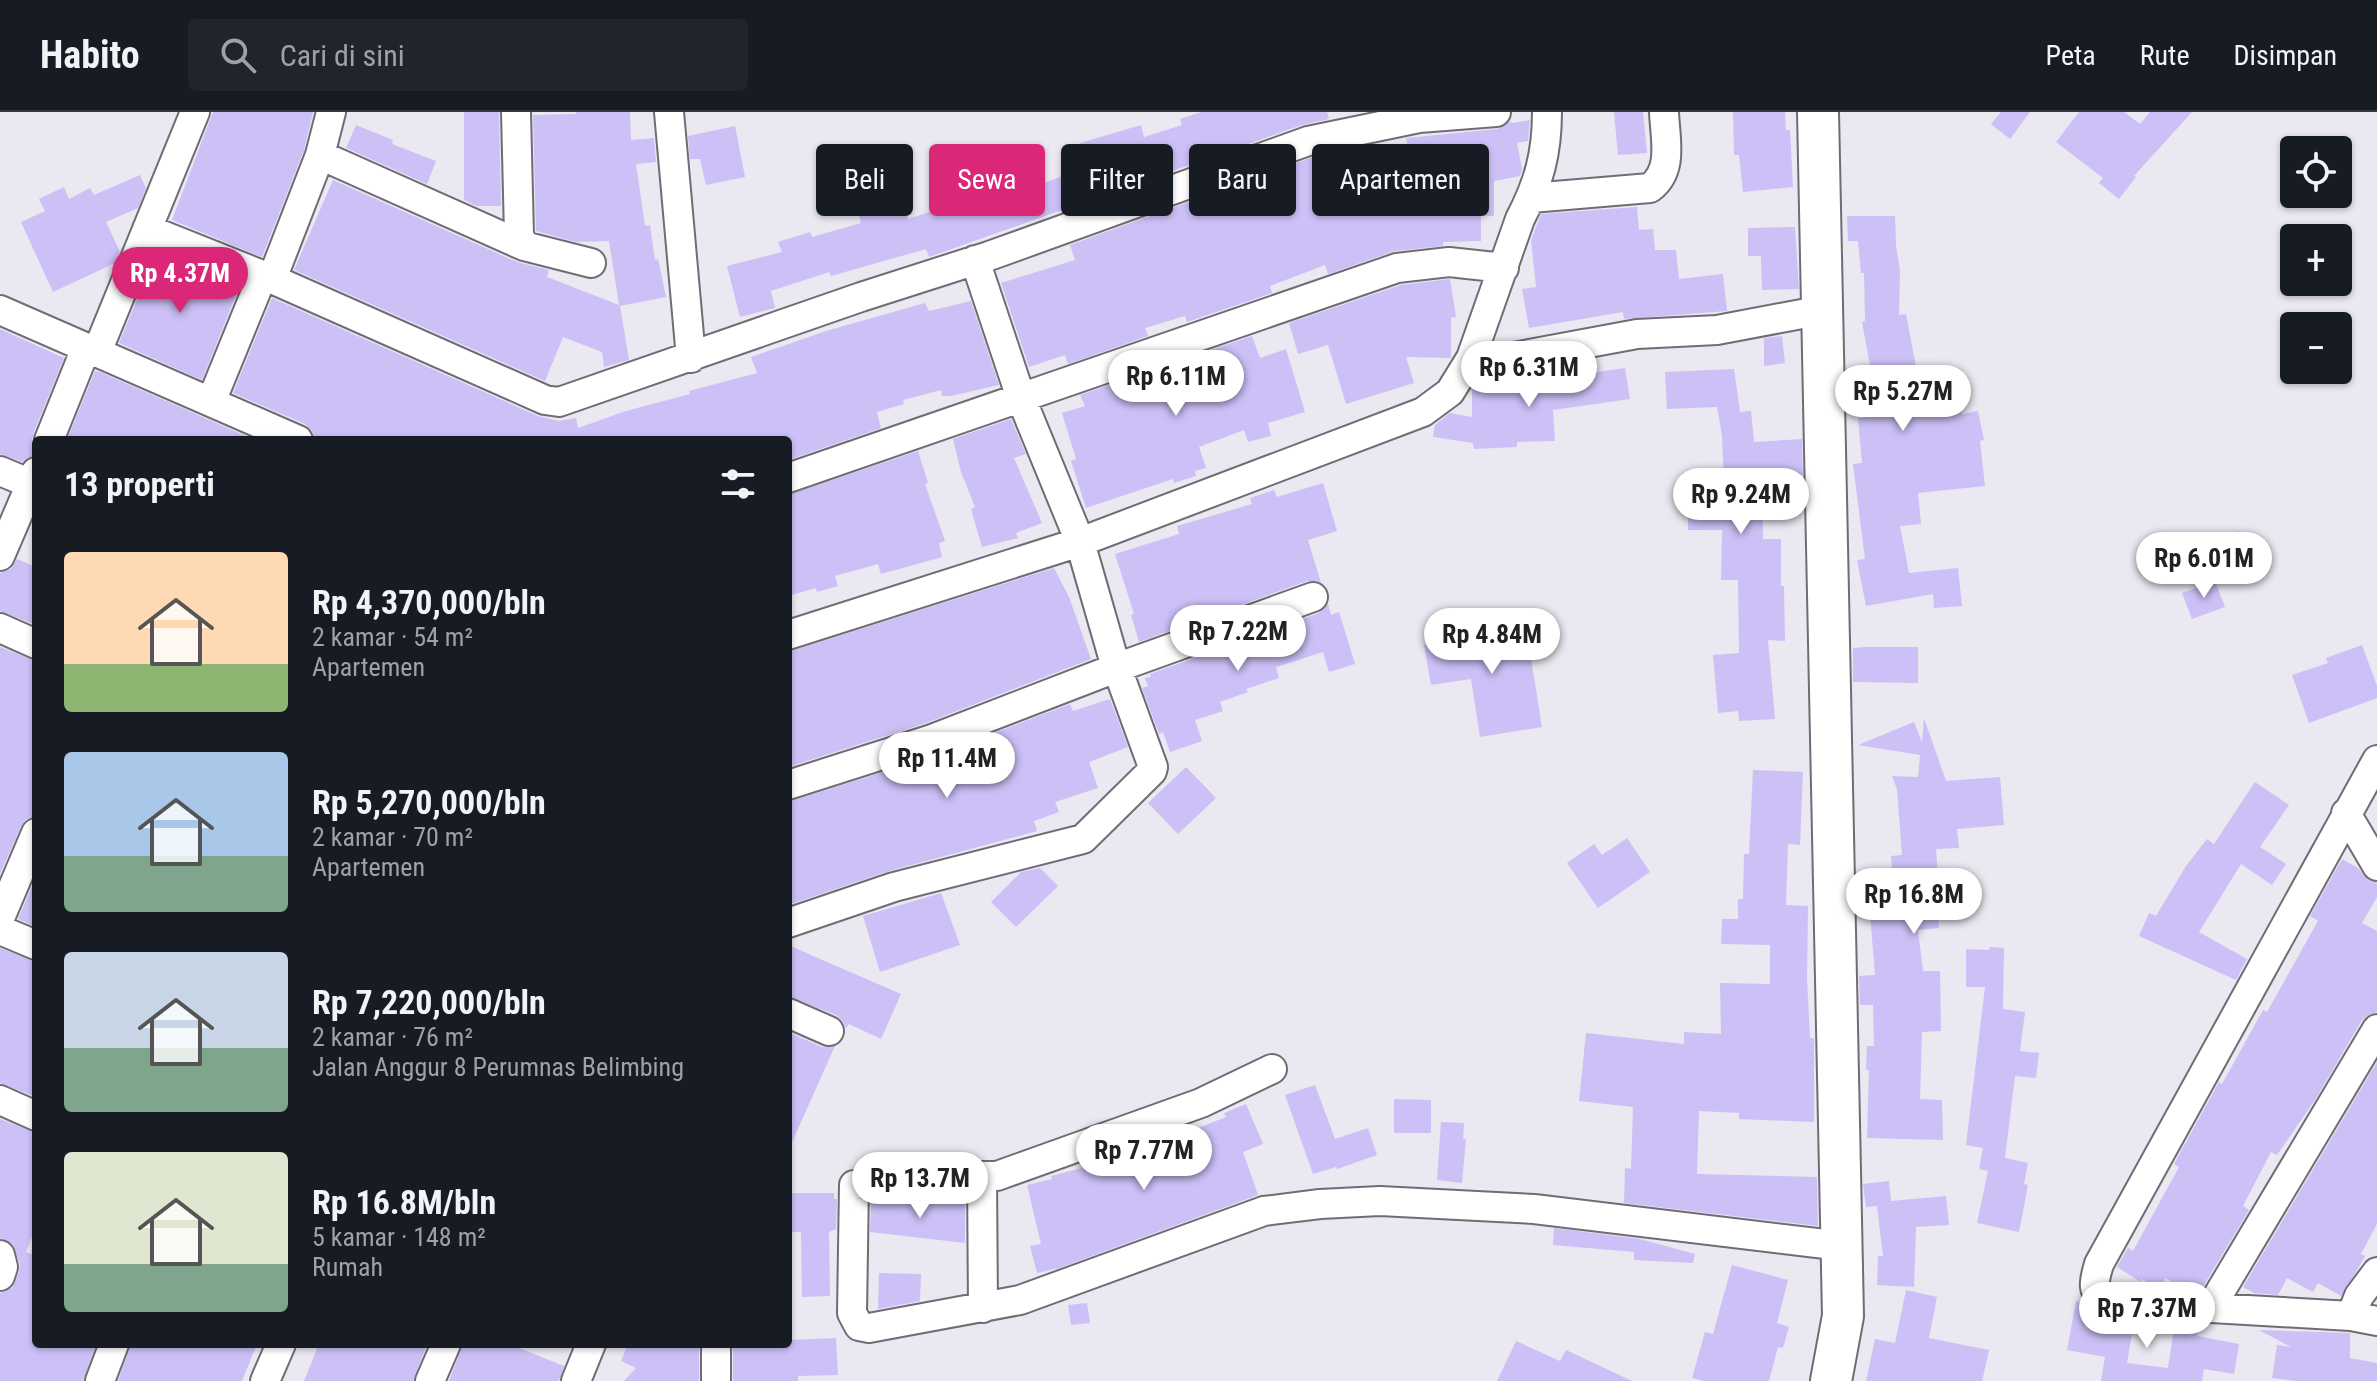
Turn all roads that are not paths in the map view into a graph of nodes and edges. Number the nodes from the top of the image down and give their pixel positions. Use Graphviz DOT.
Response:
graph roads {
  1 [pos="195,112"];
  2 [pos="331,112"];
  3 [pos="516,112"];
  4 [pos="669,112"];
  5 [pos="1496,112"];
  6 [pos="1547,112"];
  7 [pos="1664,112"];
  8 [pos="1825,116"];
  9 [pos="320,155"];
  10 [pos="1531,198"];
  11 [pos="147,229"];
  12 [pos="524,246"];
  13 [pos="975,260"];
  14 [pos="591,263"];
  15 [pos="1504,268"];
  16 [pos="267,278"];
  17 [pos="0,310"];
  18 [pos="1823,310"];
  19 [pos="92,350"];
  20 [pos="691,358"];
  21 [pos="1471,358"];
  22 [pos="1021,398"];
  23 [pos="211,402"];
  24 [pos="51,436"];
  25 [pos="289,436"];
  26 [pos="0,471"];
  27 [pos="792,477"];
  28 [pos="32,479"];
  29 [pos="32,484"];
  30 [pos="1080,542"];
  31 [pos="0,556"];
  32 [pos="1313,597"];
  33 [pos="0,628"];
  34 [pos="792,634"];
  35 [pos="32,642"];
  36 [pos="1116,668"];
  37 [pos="2377,760"];
  38 [pos="792,784"];
  39 [pos="2346,813"];
  40 [pos="32,842"];
  41 [pos="2377,866"];
  42 [pos="0,918"];
  43 [pos="792,922"];
  44 [pos="0,930"];
  45 [pos="32,943"];
  46 [pos="792,1015"];
  47 [pos="2377,1029"];
  48 [pos="829,1031"];
  49 [pos="1272,1069"];
  50 [pos="0,1100"];
  51 [pos="32,1114"];
  52 [pos="982,1176"];
  53 [pos="1842,1246"];
  54 [pos="0,1255"];
  55 [pos="2377,1272"];
  56 [pos="0,1276"];
  57 [pos="2211,1307"];
  58 [pos="983,1308"];
  59 [pos="2364,1319"];
  60 [pos="112,1348"];
  61 [pos="279,1348"];
  62 [pos="444,1348"];
  63 [pos="589,1348"];
  64 [pos="716,1348"];
  65 [pos="100,1381"];
  66 [pos="265,1381"];
  67 [pos="430,1381"];
  68 [pos="576,1381"];
  69 [pos="716,1381"];
  70 [pos="1831,1381"];
  1 -- 11 [label="street"];
  2 -- 9 [label="street"];
  3 -- 12 [label="street"];
  4 -- 20 [label="street"];
  5 -- 13 [label="street"];
  6 -- 10 [label="street"];
  7 -- 10 [label="street"];
  8 -- 18 [label="street"];
  9 -- 12 [label="street"];
  9 -- 16 [label="street"];
  10 -- 15 [label="street"];
  11 -- 16 [label="street"];
  11 -- 19 [label="street"];
  12 -- 14 [label="street"];
  13 -- 20 [label="street"];
  13 -- 22 [label="street"];
  15 -- 21 [label="street"];
  15 -- 22 [label="street"];
  16 -- 20 [label="street"];
  16 -- 23 [label="street"];
  17 -- 19 [label="street"];
  18 -- 21 [label="street"];
  18 -- 53 [label="street"];
  19 -- 23 [label="street"];
  19 -- 24 [label="street"];
  21 -- 30 [label="street"];
  22 -- 27 [label="street"];
  22 -- 30 [label="street"];
  23 -- 25 [label="street"];
  26 -- 28 [label="street"];
  29 -- 31 [label="street"];
  30 -- 34 [label="street"];
  30 -- 36 [label="street"];
  32 -- 36 [label="street"];
  33 -- 35 [label="street"];
  36 -- 38 [label="street"];
  36 -- 43 [label="street"];
  37 -- 39 [label="street"];
  39 -- 41 [label="street"];
  39 -- 57 [label="street"];
  40 -- 42 [label="street"];
  44 -- 45 [label="street"];
  46 -- 48 [label="street"];
  47 -- 57 [label="street"];
  49 -- 52 [label="street"];
  50 -- 51 [label="street"];
  52 -- 58 [label="street"];
  52 -- 58 [label="street"];
  53 -- 58 [label="street"];
  53 -- 70 [label="street"];
  54 -- 56 [label="street"];
  55 -- 59 [label="street"];
  57 -- 59 [label="street"];
  60 -- 65 [label="street"];
  61 -- 66 [label="street"];
  62 -- 67 [label="street"];
  63 -- 68 [label="street"];
  64 -- 69 [label="street"];
}
